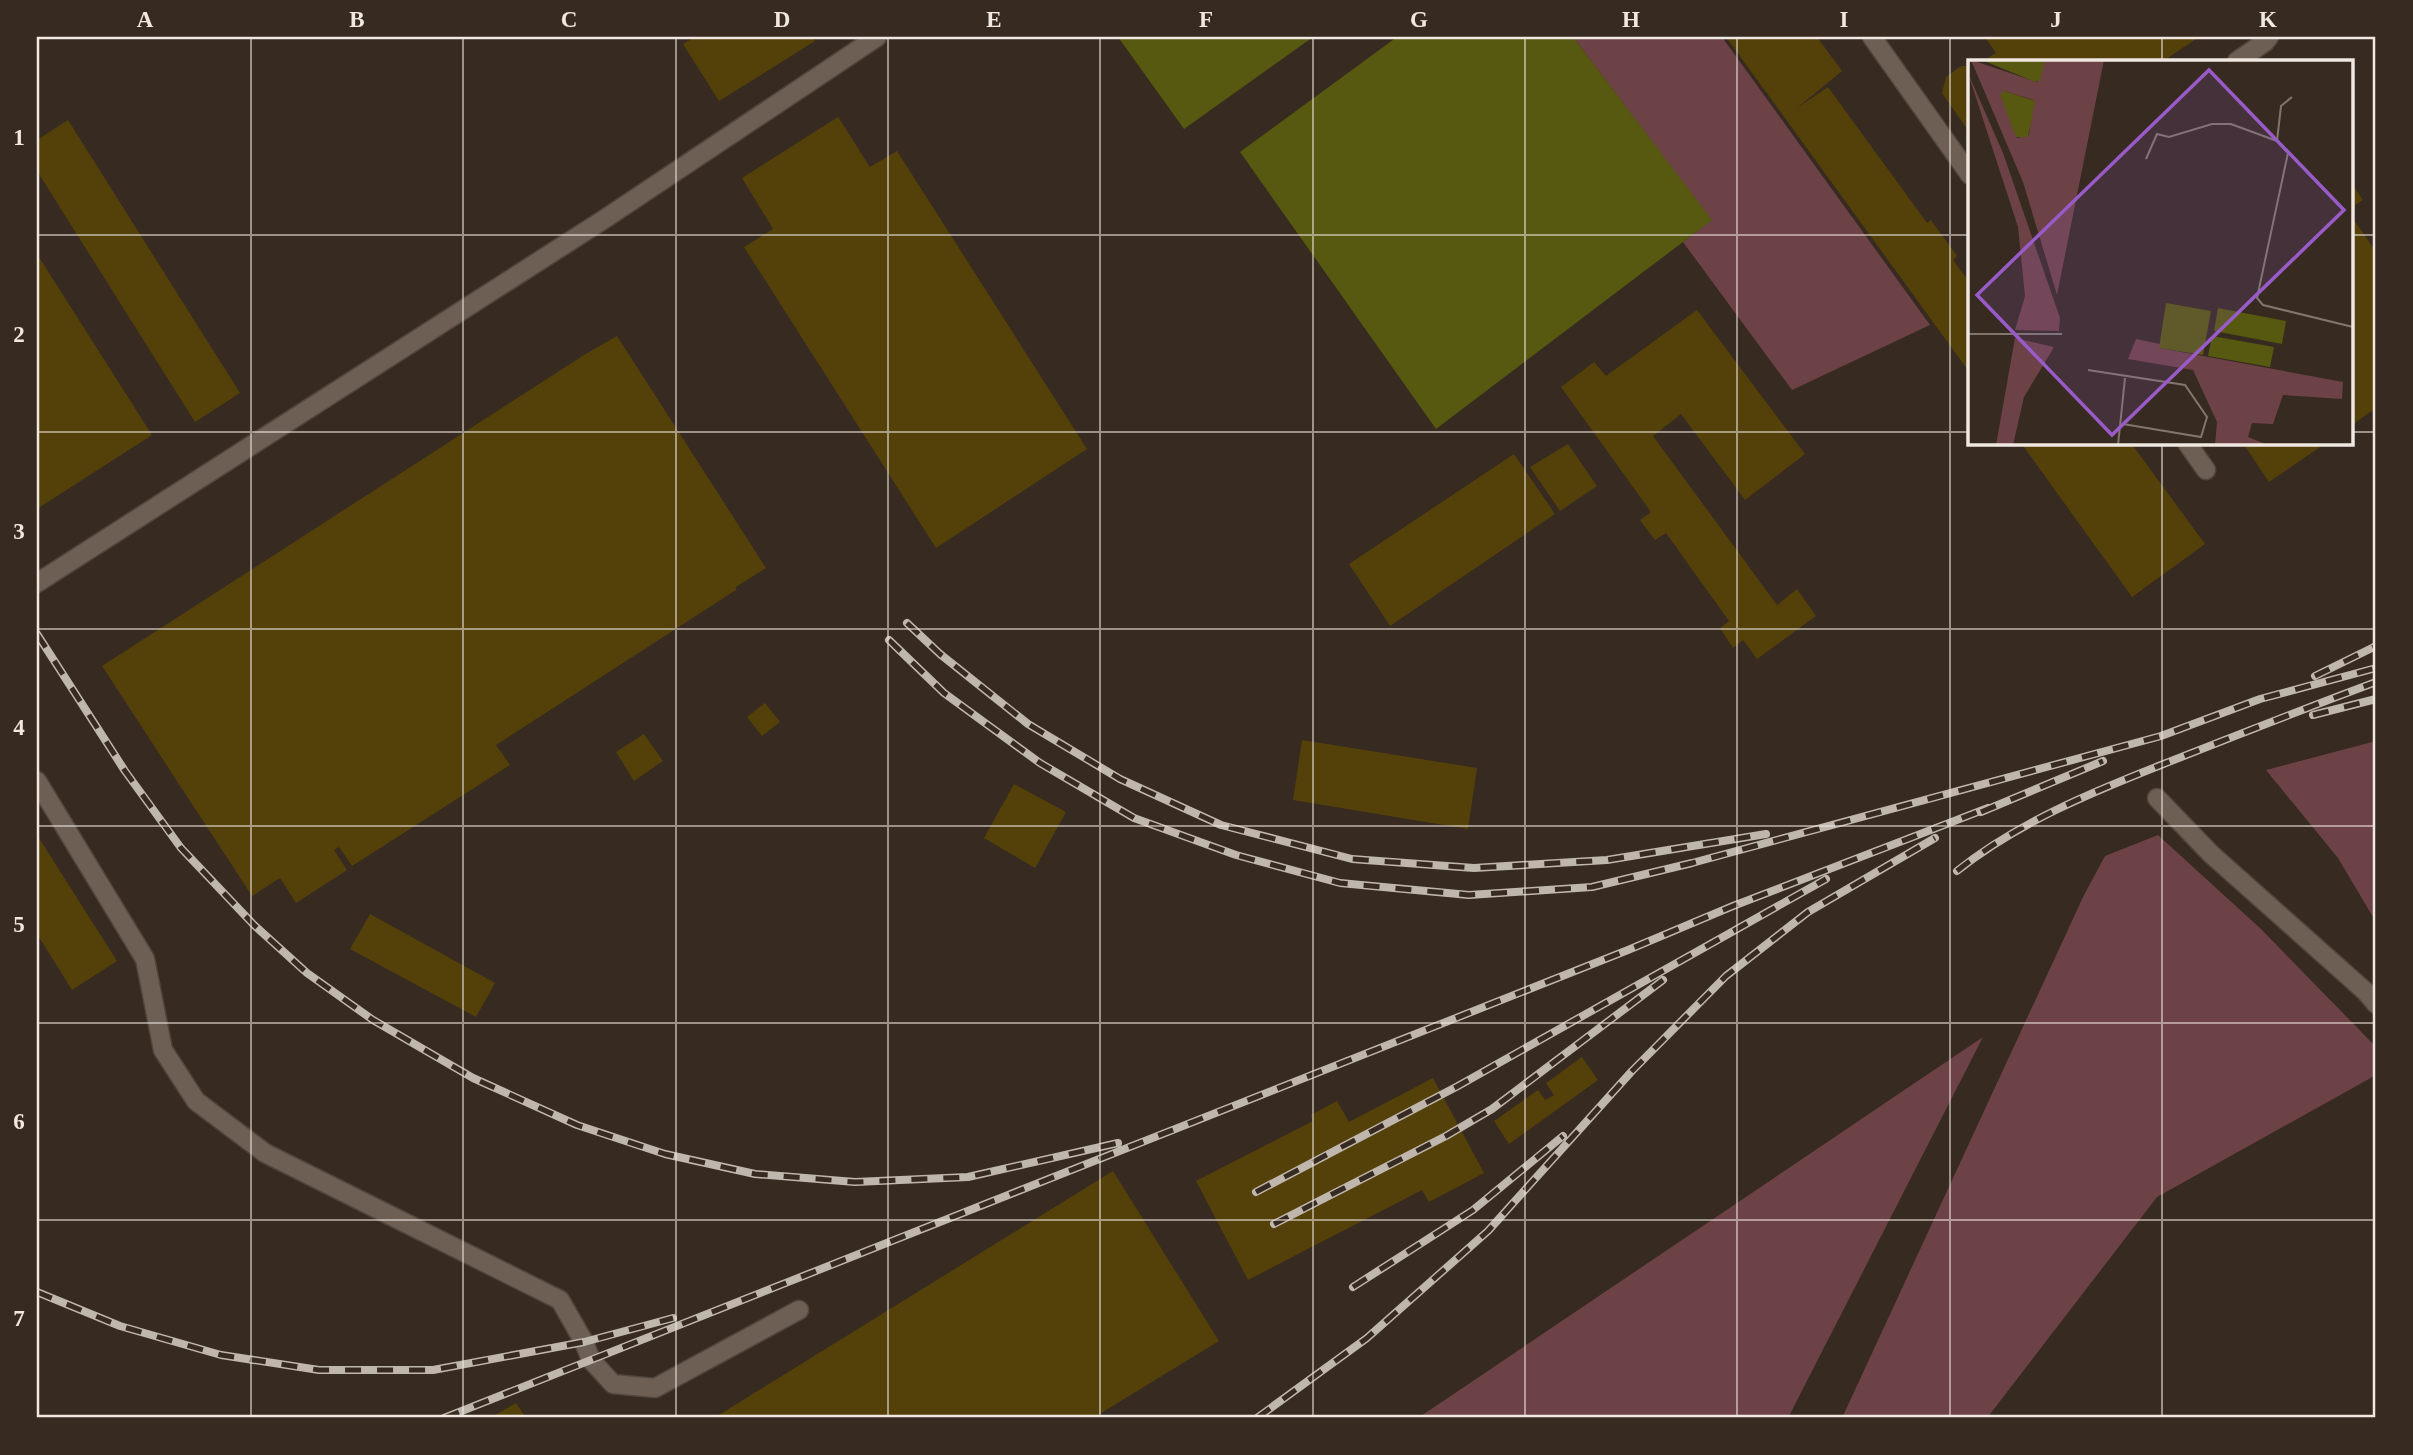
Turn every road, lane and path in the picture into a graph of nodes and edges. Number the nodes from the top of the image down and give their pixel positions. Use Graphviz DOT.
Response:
graph roads {
  1 [pos="877,37"];
  2 [pos="1872,37"];
  3 [pos="2269,37"];
  4 [pos="2238,60"];
  5 [pos="1968,172"];
  6 [pos="2188,444"];
  7 [pos="2206,470"];
  8 [pos="37,583"];
  9 [pos="37,781"];
  10 [pos="2157,798"];
  11 [pos="2376,1004"];
  12 [pos="799,1310"];
  1 -- 8 [label="lane"];
  2 -- 5 [label="lane"];
  3 -- 4 [label="lane"];
  6 -- 7 [label="lane"];
  9 -- 12 [label="lane"];
  10 -- 11 [label="lane"];
}
